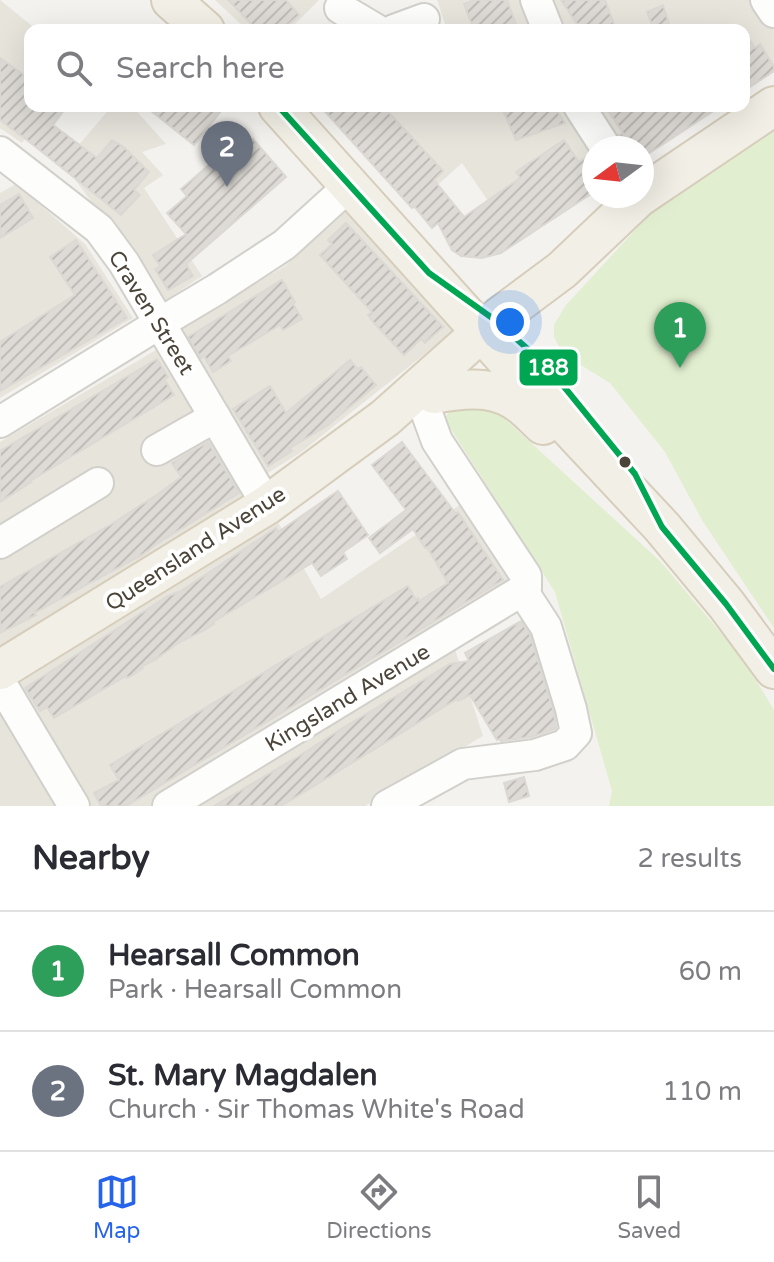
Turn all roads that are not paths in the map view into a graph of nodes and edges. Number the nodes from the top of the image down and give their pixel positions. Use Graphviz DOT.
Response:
graph roads {
  1 [pos="171,0"];
  2 [pos="536,0"];
  3 [pos="766,0"];
  4 [pos="774,12"];
  5 [pos="335,13"];
  6 [pos="424,19"];
  7 [pos="198,24"];
  8 [pos="362,24"];
  9 [pos="410,24"];
  10 [pos="546,24"];
  11 [pos="774,106"];
  12 [pos="283,112"];
  13 [pos="583,112"];
  14 [pos="598,136"];
  15 [pos="3,161"];
  16 [pos="350,185"];
  17 [pos="654,187"];
  18 [pos="627,208"];
  19 [pos="160,323"];
  20 [pos="497,334"];
  21 [pos="428,397"];
  22 [pos="215,417"];
  23 [pos="385,418"];
  24 [pos="0,422"];
  25 [pos="157,450"];
  26 [pos="98,483"];
  27 [pos="636,498"];
  28 [pos="267,505"];
  29 [pos="662,527"];
  30 [pos="0,543"];
  31 [pos="524,589"];
  32 [pos="774,669"];
  33 [pos="0,670"];
  34 [pos="0,682"];
  35 [pos="74,806"];
  36 [pos="168,806"];
  37 [pos="387,806"];
  1 -- 7 [label="main road"];
  2 -- 10 [label="street"];
  3 -- 4 [label="street"];
  5 -- 8 [label="street"];
  6 -- 9 [label="street"];
  11 -- 17 [label="main road"];
  12 -- 16 [label="main road"];
  13 -- 14 [label="street"];
  15 -- 19 [label="street, Craven Street"];
  16 -- 19 [label="street"];
  16 -- 20 [label="main road"];
  18 -- 20 [label="main road"];
  19 -- 22 [label="street, Craven Street"];
  19 -- 24 [label="street"];
  20 -- 21 [label="main road, Queensland Avenue"];
  20 -- 23 [label="main road, Queensland Avenue"];
  20 -- 27 [label="main road"];
  20 -- 29 [label="main road"];
  21 -- 23 [label="main road, Queensland Avenue"];
  21 -- 27 [label="main road"];
  21 -- 31 [label="street"];
  22 -- 25 [label="street"];
  22 -- 28 [label="street, Craven Street"];
  23 -- 28 [label="main road, Queensland Avenue"];
  26 -- 30 [label="street"];
  27 -- 29 [label="main road"];
  28 -- 33 [label="main road, Queensland Avenue"];
  29 -- 32 [label="main road"];
  31 -- 36 [label="street, Kingsland Avenue"];
  31 -- 37 [label="street"];
  34 -- 35 [label="street"];
}
